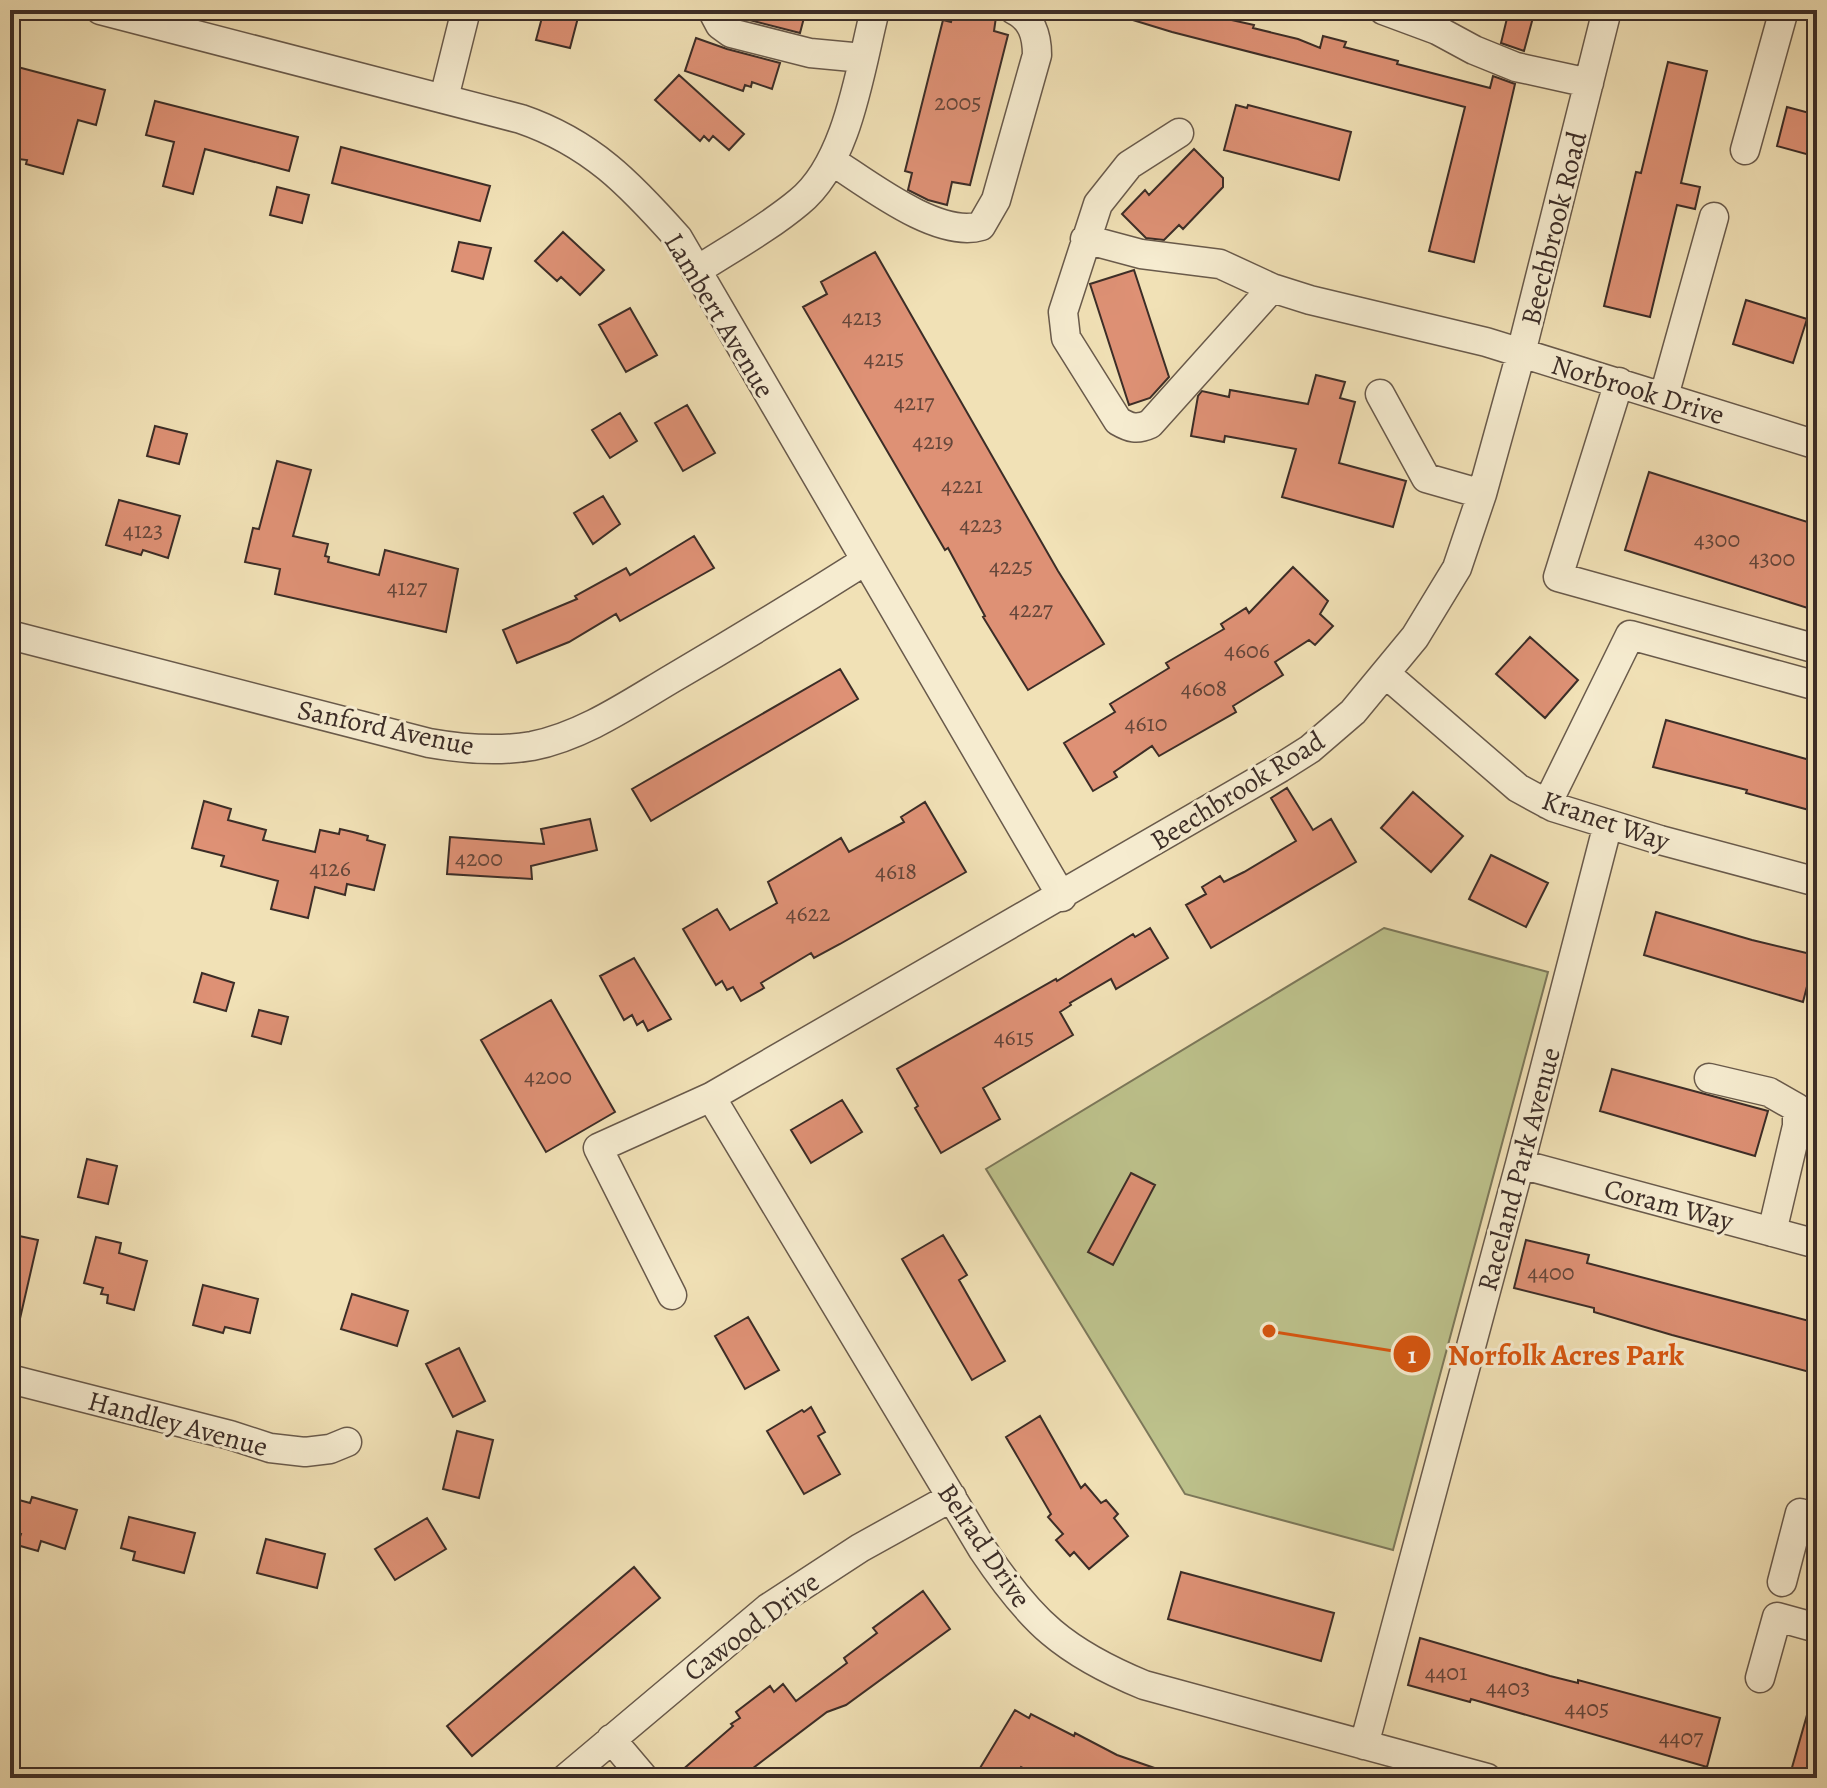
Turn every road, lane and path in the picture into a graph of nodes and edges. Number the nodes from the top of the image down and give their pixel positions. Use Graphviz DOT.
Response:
graph roads {
  1 [pos="100,10"];
  2 [pos="466,10"];
  3 [pos="712,10"];
  4 [pos="875,10"];
  5 [pos="1014,10"];
  6 [pos="1383,10"];
  7 [pos="1607,10"];
  8 [pos="1784,10"];
  9 [pos="863,58"];
  10 [pos="1589,83"];
  11 [pos="444,98"];
  12 [pos="1179,133"];
  13 [pos="1745,150"];
  14 [pos="832,161"];
  15 [pos="1714,217"];
  16 [pos="1085,239"];
  17 [pos="696,271"];
  18 [pos="1272,288"];
  19 [pos="1521,353"];
  20 [pos="1619,382"];
  21 [pos="1380,394"];
  22 [pos="1664,396"];
  23 [pos="1817,445"];
  24 [pos="1482,494"];
  25 [pos="865,561"];
  26 [pos="10,635"];
  27 [pos="1817,649"];
  28 [pos="1386,674"];
  29 [pos="1817,686"];
  30 [pos="1547,804"];
  31 [pos="1608,824"];
  32 [pos="1817,882"];
  33 [pos="1062,897"];
  34 [pos="1709,1078"];
  35 [pos="711,1097"];
  36 [pos="1520,1164"];
  37 [pos="1772,1232"];
  38 [pos="1817,1244"];
  39 [pos="672,1295"];
  40 [pos="10,1379"];
  41 [pos="347,1442"];
  42 [pos="952,1497"];
  43 [pos="1817,1518"];
  44 [pos="1782,1582"];
  45 [pos="1817,1628"];
  46 [pos="1760,1678"];
  47 [pos="611,1739"];
  48 [pos="1364,1745"];
  49 [pos="566,1778"];
  50 [pos="644,1778"];
  51 [pos="1487,1778"];
  1 -- 11 [label="street, Lambert Avenue"];
  2 -- 11 [label="street"];
  3 -- 9 [label="street"];
  4 -- 9 [label="street"];
  5 -- 14 [label="street"];
  6 -- 10 [label="street"];
  7 -- 10 [label="street, Beechbrook Road"];
  8 -- 13 [label="street"];
  9 -- 14 [label="street"];
  10 -- 19 [label="street, Beechbrook Road"];
  11 -- 17 [label="street, Lambert Avenue"];
  12 -- 16 [label="street"];
  14 -- 17 [label="street"];
  15 -- 22 [label="street"];
  16 -- 18 [label="street, Norbrook Drive"];
  16 -- 18 [label="street"];
  17 -- 25 [label="street, Lambert Avenue"];
  18 -- 19 [label="street, Norbrook Drive"];
  19 -- 20 [label="street, Norbrook Drive"];
  19 -- 24 [label="street, Beechbrook Road"];
  20 -- 22 [label="street, Norbrook Drive"];
  20 -- 27 [label="street"];
  21 -- 24 [label="street"];
  22 -- 23 [label="street, Norbrook Drive"];
  24 -- 28 [label="street, Beechbrook Road"];
  25 -- 26 [label="street, Sanford Avenue"];
  25 -- 33 [label="street, Lambert Avenue"];
  28 -- 30 [label="street, Kranet Way"];
  28 -- 33 [label="street, Beechbrook Road"];
  29 -- 30 [label="street"];
  30 -- 31 [label="street, Kranet Way"];
  31 -- 32 [label="street, Kranet Way"];
  31 -- 36 [label="street, Raceland Park Avenue"];
  33 -- 35 [label="street, Beechbrook Road"];
  34 -- 37 [label="street"];
  35 -- 39 [label="street, Beechbrook Road"];
  35 -- 42 [label="street, Belrad Drive"];
  36 -- 37 [label="street, Coram Way"];
  36 -- 48 [label="street, Raceland Park Avenue"];
  37 -- 38 [label="street, Coram Way"];
  40 -- 41 [label="street, Handley Avenue"];
  42 -- 47 [label="street, Cawood Drive"];
  42 -- 48 [label="street, Belrad Drive"];
  43 -- 44 [label="street"];
  45 -- 46 [label="street"];
  47 -- 49 [label="street, Cawood Drive"];
  47 -- 50 [label="street"];
  48 -- 51 [label="street, Belrad Drive"];
}
